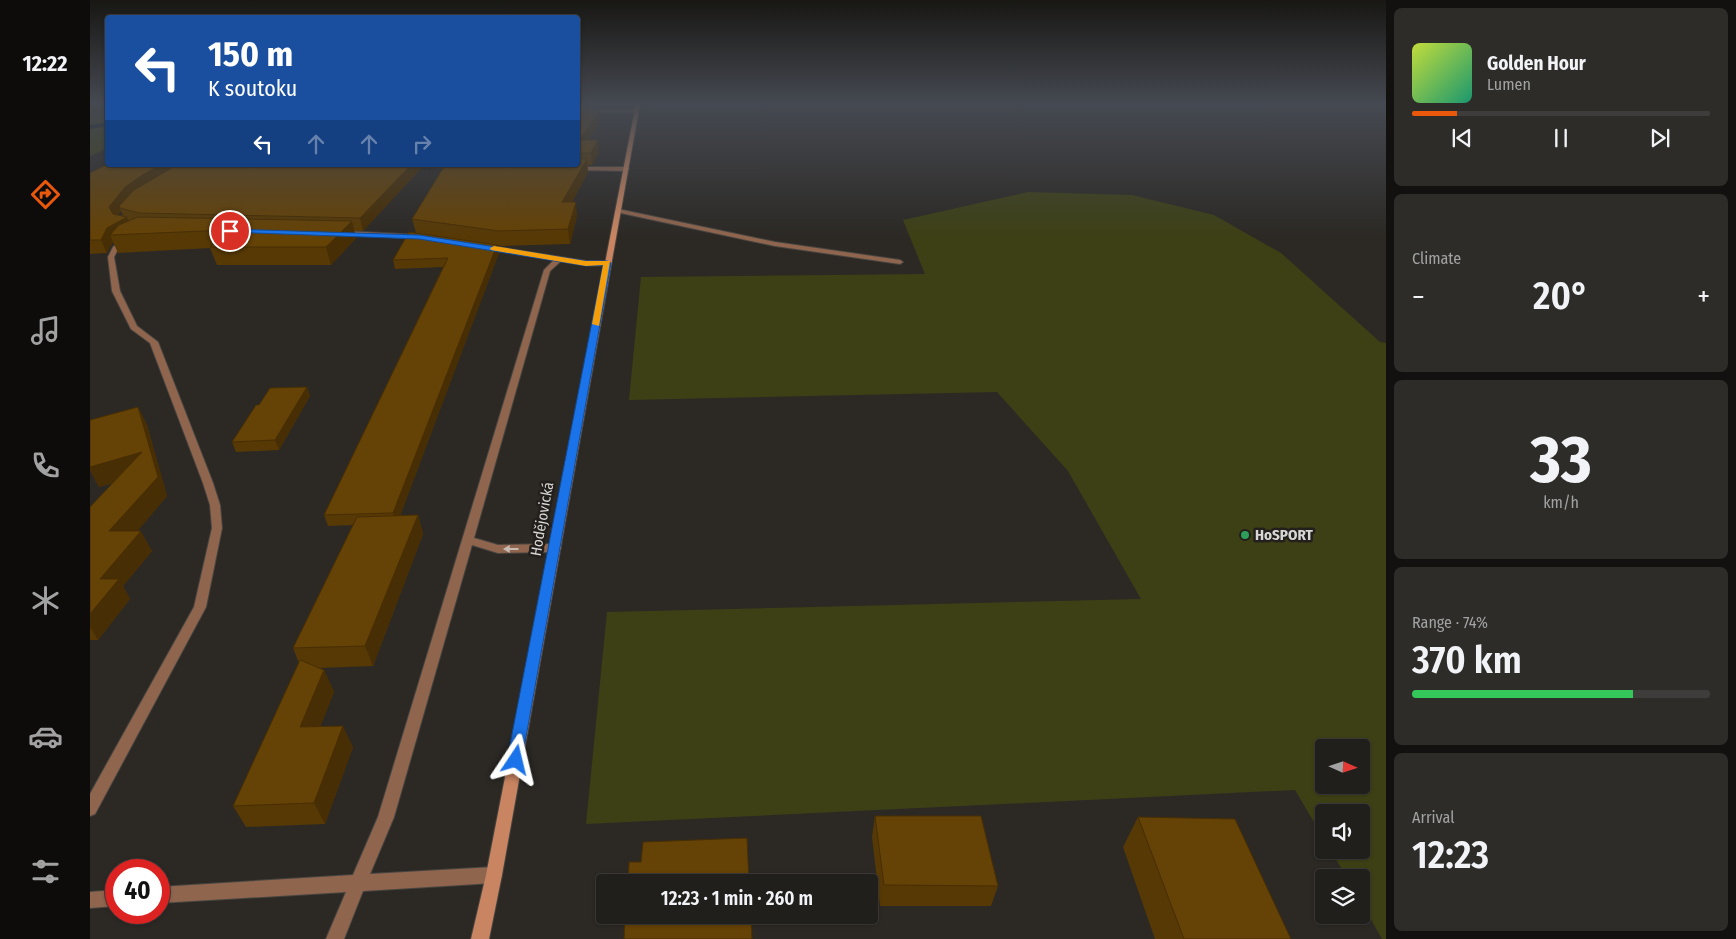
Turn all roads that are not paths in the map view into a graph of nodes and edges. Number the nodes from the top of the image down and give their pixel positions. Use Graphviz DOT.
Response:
graph roads {
  1 [pos="630,148"];
  2 [pos="566,168"];
  3 [pos="626,169"];
  4 [pos="618,212"];
  5 [pos="138,233"];
  6 [pos="337,233"];
  7 [pos="428,238"];
  8 [pos="474,245"];
  9 [pos="559,259"];
  10 [pos="900,262"];
  11 [pos="607,263"];
  12 [pos="468,540"];
  13 [pos="555,548"];
  14 [pos="90,809"];
  15 [pos="494,875"];
  16 [pos="358,882"];
  17 [pos="170,895"];
  18 [pos="105,899"];
  19 [pos="90,900"];
  20 [pos="335,939"];
  21 [pos="480,939"];
  1 -- 3 [label="street, Hodějovická"];
  2 -- 3 [label="street"];
  3 -- 4 [label="street, Hodějovická"];
  4 -- 10 [label="street"];
  4 -- 11 [label="street, Hodějovická"];
  5 -- 14 [label="street"];
  6 -- 7 [label="street"];
  8 -- 9 [label="street"];
  9 -- 11 [label="street"];
  9 -- 12 [label="street"];
  11 -- 13 [label="street, Hodějovická"];
  13 -- 12 [label="street, one-way"];
  12 -- 16 [label="street"];
  13 -- 15 [label="street, Hodějovická"];
  15 -- 16 [label="street"];
  15 -- 21 [label="street, Hodějovická"];
  16 -- 17 [label="street"];
  16 -- 20 [label="street"];
  18 -- 19 [label="street"];
}
